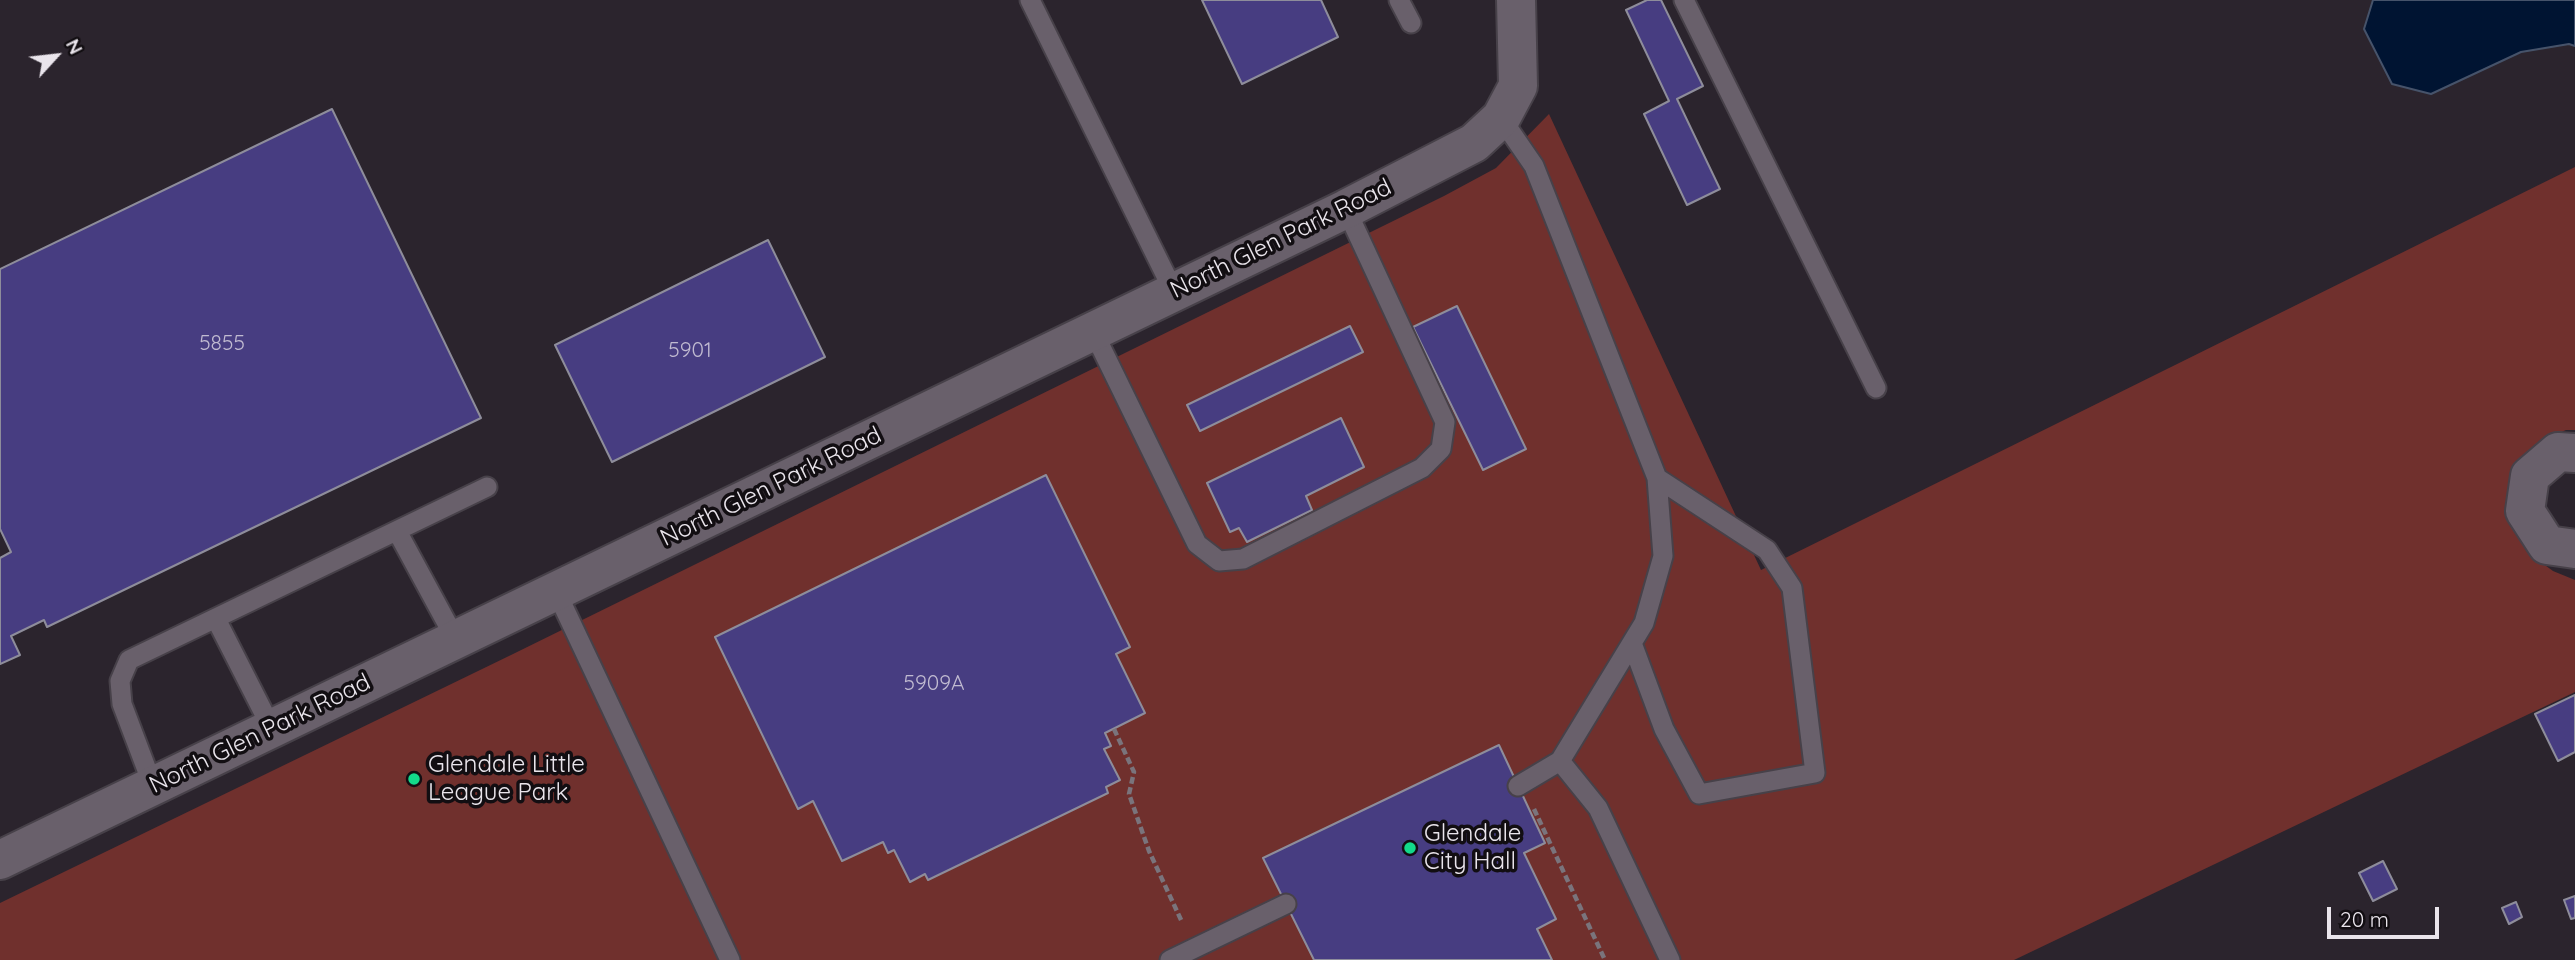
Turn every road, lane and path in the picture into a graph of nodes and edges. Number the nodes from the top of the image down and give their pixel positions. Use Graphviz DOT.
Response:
graph roads {
  1 [pos="1030,0"];
  2 [pos="1399,0"];
  3 [pos="1516,0"];
  4 [pos="1684,0"];
  5 [pos="1411,23"];
  6 [pos="1510,102"];
  7 [pos="1346,209"];
  8 [pos="1174,292"];
  9 [pos="1093,331"];
  10 [pos="1875,387"];
  11 [pos="2575,453"];
  12 [pos="1657,478"];
  13 [pos="487,487"];
  14 [pos="397,531"];
  15 [pos="2575,549"];
  16 [pos="556,591"];
  17 [pos="216,619"];
  18 [pos="456,640"];
  19 [pos="1632,643"];
  20 [pos="272,729"];
  21 [pos="1114,729"];
  22 [pos="1560,761"];
  23 [pos="1520,785"];
  24 [pos="153,786"];
  25 [pos="0,860"];
  26 [pos="1286,904"];
  27 [pos="1195,948"];
  28 [pos="730,960"];
  29 [pos="1170,960"];
  30 [pos="1605,960"];
  31 [pos="1670,960"];
  1 -- 8 [label="lane"];
  2 -- 5 [label="lane"];
  3 -- 6 [label="street"];
  4 -- 10 [label="lane"];
  6 -- 7 [label="street, North Glen Park Road"];
  6 -- 12 [label="lane"];
  7 -- 8 [label="street, North Glen Park Road"];
  7 -- 9 [label="lane"];
  8 -- 9 [label="street, North Glen Park Road"];
  9 -- 16 [label="street, North Glen Park Road"];
  11 -- 15 [label="street"];
  12 -- 19 [label="lane"];
  12 -- 19 [label="lane"];
  13 -- 14 [label="lane"];
  14 -- 17 [label="lane"];
  14 -- 18 [label="lane"];
  16 -- 18 [label="street, North Glen Park Road"];
  16 -- 28 [label="lane"];
  17 -- 20 [label="lane"];
  17 -- 24 [label="lane"];
  18 -- 20 [label="street, North Glen Park Road"];
  19 -- 22 [label="lane"];
  20 -- 24 [label="street, North Glen Park Road"];
  21 -- 27 [label="path"];
  22 -- 23 [label="lane"];
  22 -- 31 [label="lane"];
  23 -- 30 [label="path"];
  24 -- 25 [label="street, North Glen Park Road"];
  26 -- 27 [label="lane"];
  27 -- 29 [label="lane"];
}
